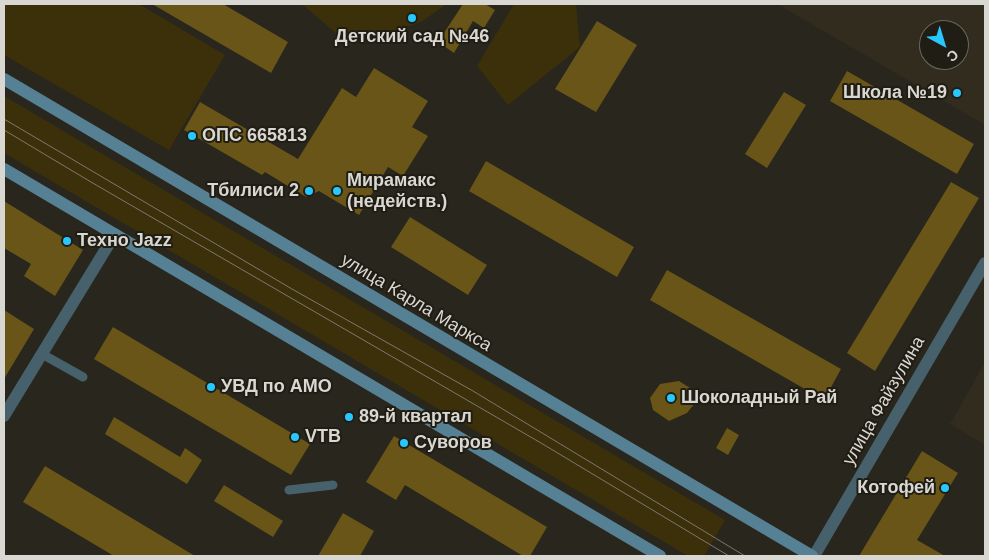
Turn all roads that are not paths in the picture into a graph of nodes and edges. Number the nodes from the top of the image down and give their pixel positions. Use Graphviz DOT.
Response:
graph roads {
  1 [pos="4,79"];
  2 [pos="4,169"];
  3 [pos="115,234"];
  4 [pos="985,263"];
  5 [pos="42,354"];
  6 [pos="83,378"];
  7 [pos="4,416"];
  8 [pos="333,485"];
  9 [pos="289,490"];
  10 [pos="660,556"];
  11 [pos="813,556"];
  1 -- 11 [label="main road, улица Карла Маркса"];
  2 -- 3 [label="main road"];
  3 -- 5 [label="street"];
  3 -- 10 [label="main road"];
  4 -- 11 [label="street, улица Файзулина"];
  5 -- 6 [label="lane"];
  5 -- 7 [label="street"];
  8 -- 9 [label="lane"];
}
